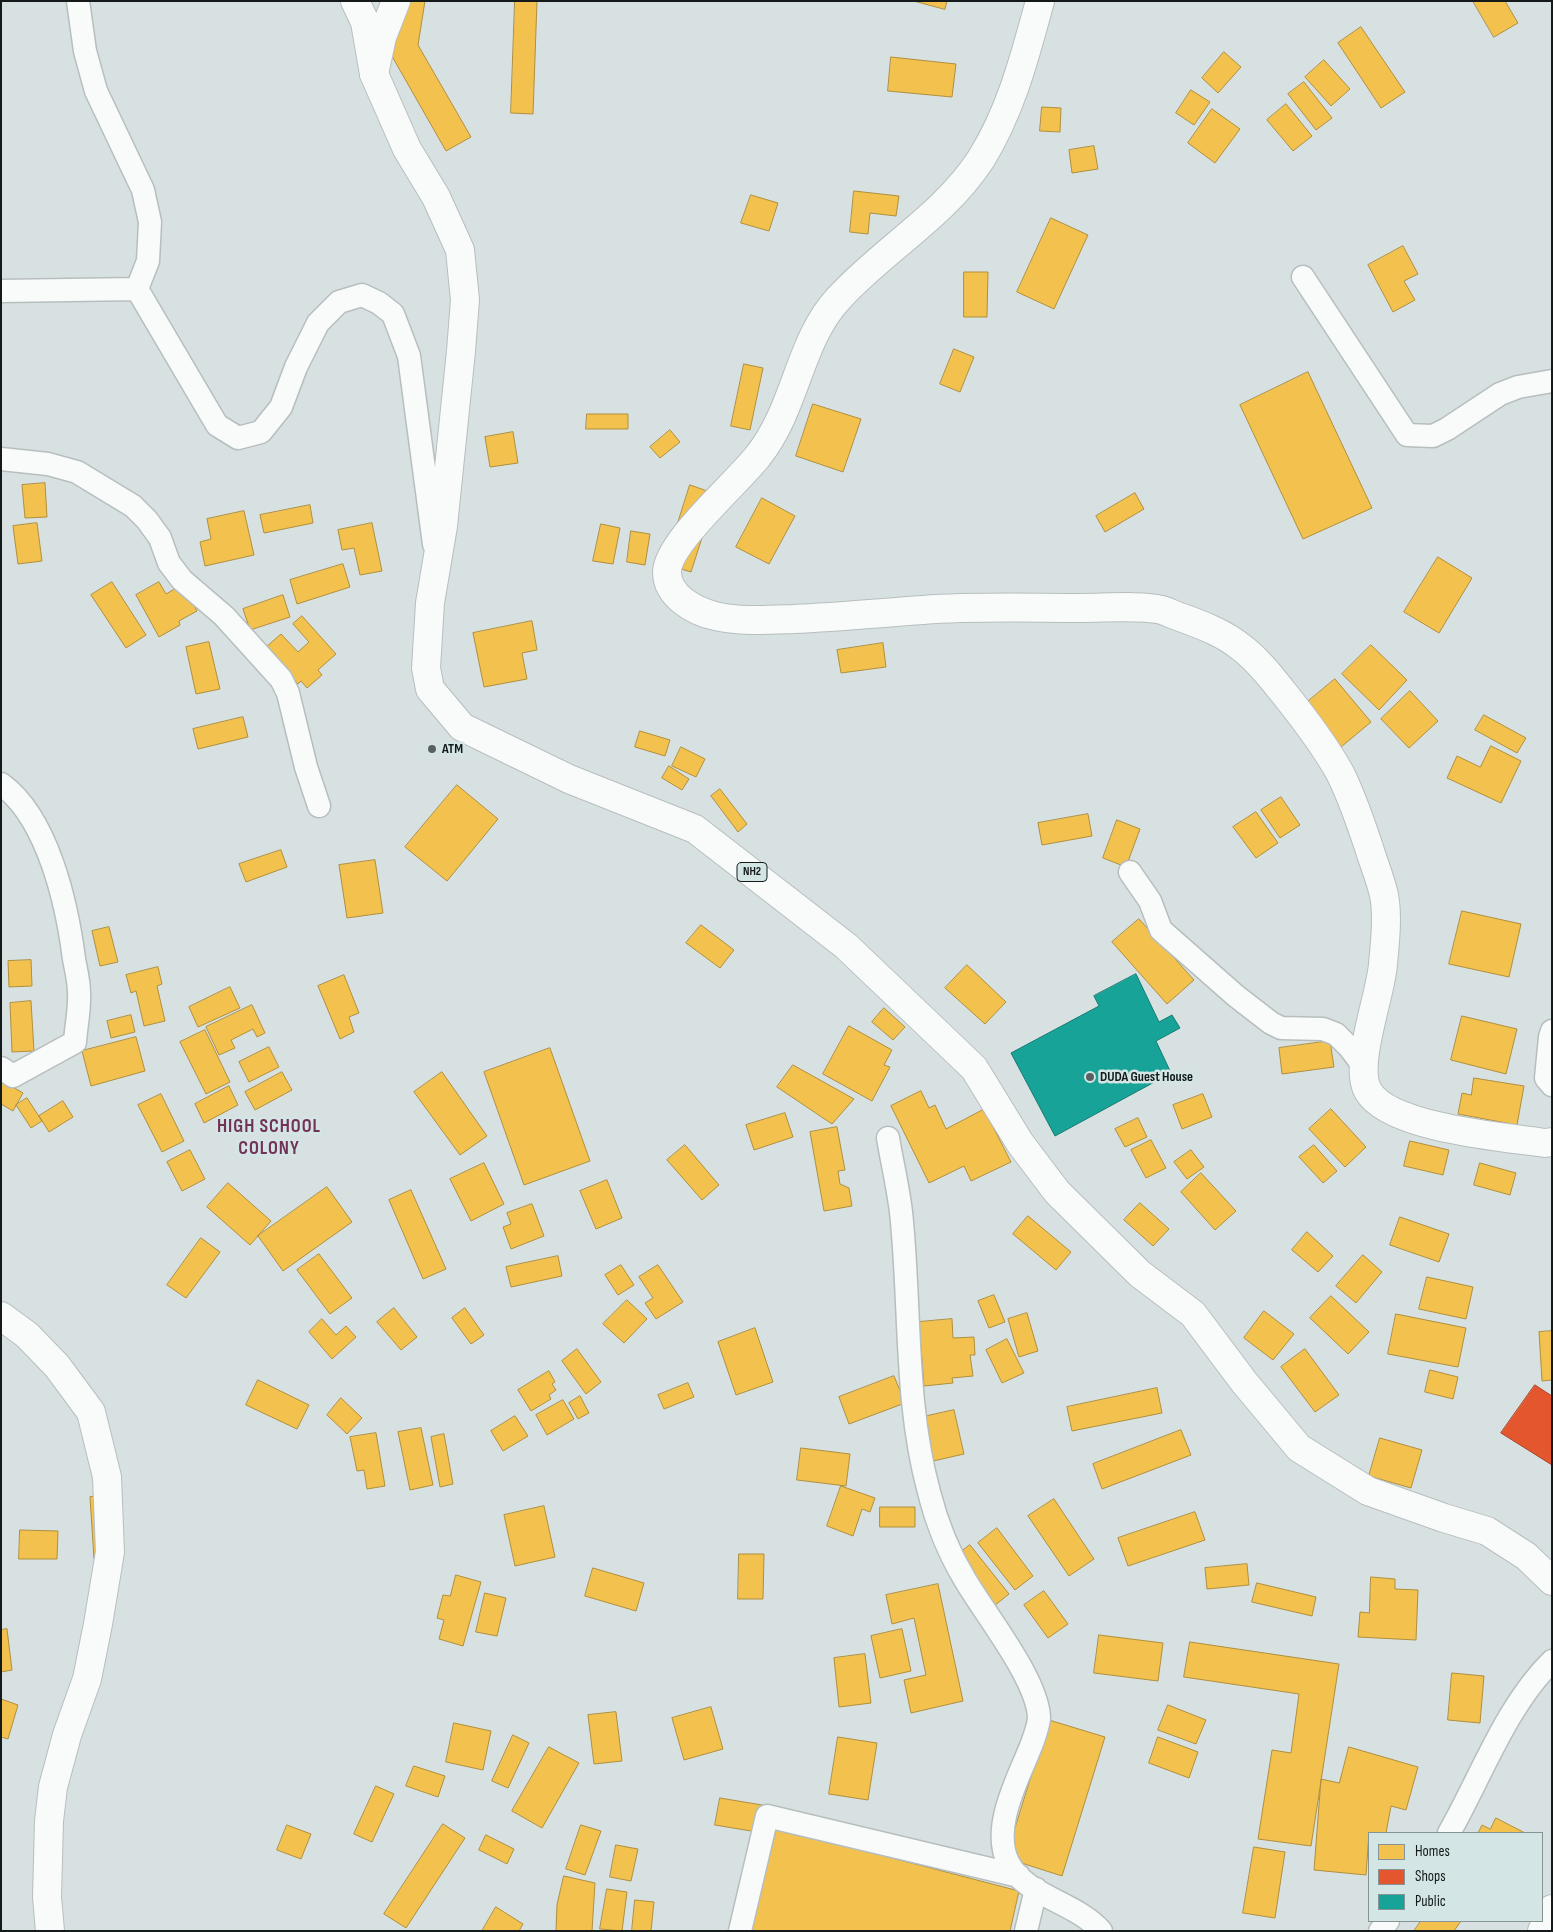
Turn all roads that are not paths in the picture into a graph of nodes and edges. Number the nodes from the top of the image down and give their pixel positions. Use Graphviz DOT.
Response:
graph roads {
  1 [pos="78,1"];
  2 [pos="355,1"];
  3 [pos="396,1"];
  4 [pos="1040,1"];
  5 [pos="374,74"];
  6 [pos="1303,277"];
  7 [pos="137,289"];
  8 [pos="1,291"];
  9 [pos="1552,381"];
  10 [pos="1,459"];
  11 [pos="437,562"];
  12 [pos="1,784"];
  13 [pos="319,806"];
  14 [pos="1130,872"];
  15 [pos="1552,1031"];
  16 [pos="1364,1067"];
  17 [pos="1,1068"];
  18 [pos="1552,1085"];
  19 [pos="888,1138"];
  20 [pos="1552,1142"];
  21 [pos="1,1316"];
  22 [pos="1552,1581"];
  23 [pos="1552,1661"];
  24 [pos="1450,1832"];
  25 [pos="1028,1882"];
  26 [pos="1552,1909"];
  27 [pos="50,1931"];
  28 [pos="740,1931"];
  29 [pos="1026,1931"];
  30 [pos="1101,1931"];
  31 [pos="1542,1931"];
  1 -- 7 [label="street"];
  2 -- 5 [label="main road, NH2"];
  3 -- 5 [label="main road"];
  4 -- 16 [label="main road"];
  5 -- 11 [label="main road, NH2"];
  6 -- 9 [label="street"];
  7 -- 8 [label="street"];
  7 -- 11 [label="street"];
  10 -- 13 [label="street"];
  11 -- 22 [label="main road, NH2"];
  12 -- 17 [label="street"];
  14 -- 16 [label="street"];
  15 -- 18 [label="street"];
  16 -- 20 [label="main road"];
  19 -- 25 [label="street"];
  21 -- 27 [label="main road"];
  23 -- 24 [label="street"];
  25 -- 28 [label="street"];
  25 -- 29 [label="street"];
  25 -- 30 [label="street"];
  26 -- 31 [label="main road"];
}
